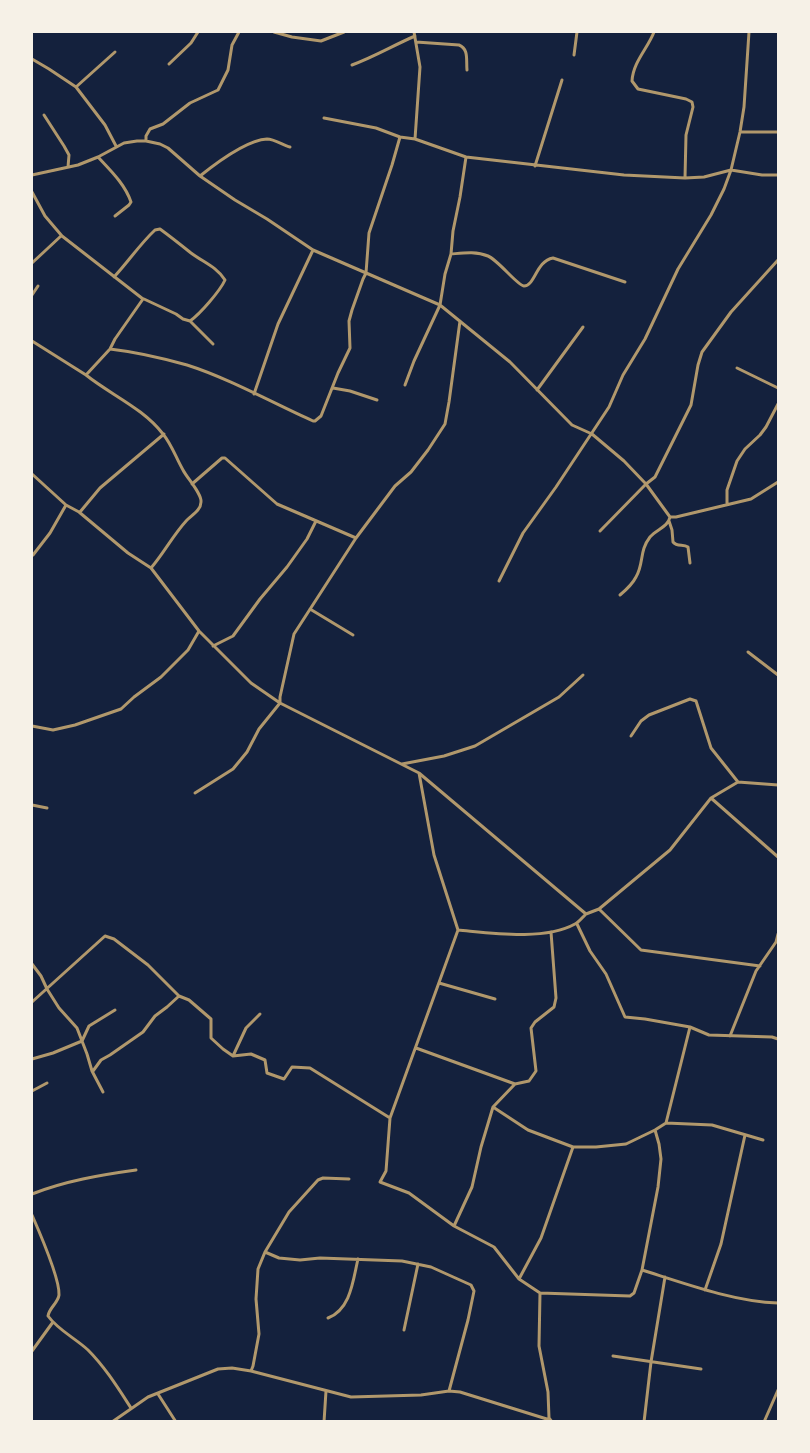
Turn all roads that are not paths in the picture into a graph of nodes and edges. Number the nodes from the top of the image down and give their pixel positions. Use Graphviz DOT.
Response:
graph roads {
  1 [pos="198,32"];
  2 [pos="239,32"];
  3 [pos="274,32"];
  4 [pos="344,32"];
  5 [pos="577,32"];
  6 [pos="654,32"];
  7 [pos="749,32"];
  8 [pos="415,34"];
  9 [pos="416,42"];
  10 [pos="115,51"];
  11 [pos="574,56"];
  12 [pos="32,59"];
  13 [pos="169,64"];
  14 [pos="352,65"];
  15 [pos="467,70"];
  16 [pos="562,80"];
  17 [pos="76,87"];
  18 [pos="45,115"];
  19 [pos="324,118"];
  20 [pos="740,132"];
  21 [pos="778,132"];
  22 [pos="400,137"];
  23 [pos="415,139"];
  24 [pos="146,141"];
  25 [pos="116,147"];
  26 [pos="290,147"];
  27 [pos="98,157"];
  28 [pos="466,157"];
  29 [pos="535,166"];
  30 [pos="68,167"];
  31 [pos="731,170"];
  32 [pos="778,174"];
  33 [pos="32,175"];
  34 [pos="200,176"];
  35 [pos="685,178"];
  36 [pos="32,192"];
  37 [pos="115,216"];
  38 [pos="62,236"];
  39 [pos="313,250"];
  40 [pos="451,254"];
  41 [pos="778,260"];
  42 [pos="32,263"];
  43 [pos="366,273"];
  44 [pos="114,277"];
  45 [pos="625,282"];
  46 [pos="38,286"];
  47 [pos="32,295"];
  48 [pos="143,299"];
  49 [pos="440,305"];
  50 [pos="190,321"];
  51 [pos="460,321"];
  52 [pos="583,327"];
  53 [pos="32,341"];
  54 [pos="213,344"];
  55 [pos="110,349"];
  56 [pos="737,368"];
  57 [pos="86,375"];
  58 [pos="405,385"];
  59 [pos="333,388"];
  60 [pos="778,388"];
  61 [pos="537,390"];
  62 [pos="254,394"];
  63 [pos="376,400"];
  64 [pos="778,404"];
  65 [pos="592,434"];
  66 [pos="164,435"];
  67 [pos="32,474"];
  68 [pos="778,482"];
  69 [pos="192,484"];
  70 [pos="646,484"];
  71 [pos="727,504"];
  72 [pos="66,505"];
  73 [pos="79,512"];
  74 [pos="670,519"];
  75 [pos="316,521"];
  76 [pos="600,531"];
  77 [pos="356,538"];
  78 [pos="33,555"];
  79 [pos="690,563"];
  80 [pos="151,568"];
  81 [pos="499,581"];
  82 [pos="620,595"];
  83 [pos="310,609"];
  84 [pos="199,631"];
  85 [pos="353,635"];
  86 [pos="213,646"];
  87 [pos="748,652"];
  88 [pos="583,675"];
  89 [pos="778,675"];
  90 [pos="280,703"];
  91 [pos="32,726"];
  92 [pos="631,736"];
  93 [pos="400,764"];
  94 [pos="419,773"];
  95 [pos="738,782"];
  96 [pos="778,785"];
  97 [pos="195,793"];
  98 [pos="711,798"];
  99 [pos="32,805"];
  100 [pos="47,808"];
  101 [pos="778,857"];
  102 [pos="599,909"];
  103 [pos="586,914"];
  104 [pos="577,924"];
  105 [pos="458,930"];
  106 [pos="551,932"];
  107 [pos="778,934"];
  108 [pos="32,964"];
  109 [pos="760,966"];
  110 [pos="439,983"];
  111 [pos="47,988"];
  112 [pos="179,996"];
  113 [pos="495,999"];
  114 [pos="32,1002"];
  115 [pos="115,1010"];
  116 [pos="260,1014"];
  117 [pos="690,1027"];
  118 [pos="730,1036"];
  119 [pos="778,1039"];
  120 [pos="82,1041"];
  121 [pos="416,1048"];
  122 [pos="233,1056"];
  123 [pos="32,1059"];
  124 [pos="92,1071"];
  125 [pos="47,1083"];
  126 [pos="515,1084"];
  127 [pos="32,1091"];
  128 [pos="103,1092"];
  129 [pos="493,1107"];
  130 [pos="390,1118"];
  131 [pos="666,1123"];
  132 [pos="655,1130"];
  133 [pos="745,1135"];
  134 [pos="764,1140"];
  135 [pos="573,1147"];
  136 [pos="136,1170"];
  137 [pos="349,1179"];
  138 [pos="32,1194"];
  139 [pos="32,1215"];
  140 [pos="454,1226"];
  141 [pos="265,1252"];
  142 [pos="358,1259"];
  143 [pos="418,1264"];
  144 [pos="642,1270"];
  145 [pos="665,1277"];
  146 [pos="519,1279"];
  147 [pos="705,1290"];
  148 [pos="540,1293"];
  149 [pos="778,1303"];
  150 [pos="328,1318"];
  151 [pos="53,1322"];
  152 [pos="404,1330"];
  153 [pos="32,1351"];
  154 [pos="613,1356"];
  155 [pos="651,1362"];
  156 [pos="700,1369"];
  157 [pos="251,1371"];
  158 [pos="778,1390"];
  159 [pos="326,1391"];
  160 [pos="449,1391"];
  161 [pos="158,1394"];
  162 [pos="131,1408"];
  163 [pos="114,1421"];
  164 [pos="552,1421"];
  165 [pos="176,1422"];
  166 [pos="324,1422"];
  167 [pos="644,1422"];
  168 [pos="764,1422"];
  1 -- 13 [label="street"];
  2 -- 24 [label="street"];
  3 -- 4 [label="street"];
  5 -- 11 [label="street"];
  6 -- 35 [label="street"];
  7 -- 20 [label="street"];
  8 -- 9 [label="street"];
  8 -- 14 [label="street"];
  9 -- 15 [label="street"];
  9 -- 23 [label="street"];
  10 -- 17 [label="street"];
  12 -- 17 [label="street"];
  16 -- 29 [label="street"];
  17 -- 25 [label="street"];
  18 -- 30 [label="street"];
  19 -- 22 [label="street"];
  20 -- 21 [label="street"];
  20 -- 31 [label="street"];
  22 -- 23 [label="street"];
  22 -- 43 [label="street"];
  23 -- 28 [label="street"];
  24 -- 25 [label="street"];
  24 -- 34 [label="street"];
  25 -- 27 [label="street"];
  26 -- 34 [label="street"];
  27 -- 30 [label="street"];
  27 -- 37 [label="street"];
  28 -- 29 [label="street"];
  28 -- 40 [label="street"];
  29 -- 35 [label="street"];
  30 -- 33 [label="street"];
  31 -- 32 [label="street"];
  31 -- 35 [label="street"];
  31 -- 65 [label="street"];
  34 -- 39 [label="street"];
  36 -- 38 [label="street"];
  38 -- 42 [label="street"];
  38 -- 44 [label="street"];
  39 -- 43 [label="street"];
  39 -- 62 [label="street"];
  40 -- 45 [label="street"];
  40 -- 49 [label="street"];
  41 -- 70 [label="street"];
  43 -- 49 [label="street"];
  43 -- 59 [label="street"];
  44 -- 48 [label="street"];
  44 -- 50 [label="street"];
  46 -- 47 [label="street"];
  48 -- 50 [label="street"];
  48 -- 55 [label="street"];
  49 -- 51 [label="street"];
  49 -- 58 [label="street"];
  50 -- 54 [label="street"];
  51 -- 61 [label="street"];
  51 -- 77 [label="street"];
  52 -- 61 [label="street"];
  53 -- 57 [label="street"];
  55 -- 57 [label="street"];
  55 -- 62 [label="street"];
  56 -- 60 [label="street"];
  57 -- 66 [label="street"];
  59 -- 62 [label="street"];
  59 -- 63 [label="street"];
  61 -- 65 [label="street"];
  64 -- 71 [label="street"];
  65 -- 70 [label="street"];
  65 -- 81 [label="street"];
  66 -- 69 [label="street"];
  66 -- 73 [label="street"];
  67 -- 72 [label="street"];
  68 -- 71 [label="street"];
  69 -- 75 [label="street"];
  69 -- 80 [label="street"];
  70 -- 74 [label="street"];
  70 -- 76 [label="street"];
  71 -- 74 [label="street"];
  72 -- 73 [label="street"];
  72 -- 78 [label="street"];
  73 -- 80 [label="street"];
  74 -- 79 [label="street"];
  74 -- 82 [label="street"];
  75 -- 77 [label="street"];
  75 -- 86 [label="street"];
  77 -- 83 [label="street"];
  80 -- 84 [label="street"];
  83 -- 85 [label="street"];
  83 -- 90 [label="street"];
  84 -- 86 [label="street"];
  84 -- 91 [label="street"];
  86 -- 90 [label="street"];
  87 -- 89 [label="street"];
  88 -- 93 [label="street"];
  90 -- 93 [label="street"];
  90 -- 97 [label="street"];
  92 -- 95 [label="street"];
  93 -- 94 [label="street"];
  94 -- 103 [label="street"];
  94 -- 105 [label="street"];
  95 -- 96 [label="street"];
  95 -- 98 [label="street"];
  98 -- 101 [label="street"];
  98 -- 102 [label="street"];
  99 -- 100 [label="street"];
  102 -- 103 [label="street"];
  102 -- 109 [label="street"];
  103 -- 104 [label="street"];
  104 -- 106 [label="street"];
  104 -- 117 [label="street"];
  105 -- 106 [label="street"];
  105 -- 110 [label="street"];
  106 -- 126 [label="street"];
  107 -- 109 [label="street"];
  108 -- 111 [label="street"];
  109 -- 118 [label="street"];
  110 -- 113 [label="street"];
  110 -- 121 [label="street"];
  111 -- 112 [label="street"];
  111 -- 114 [label="street"];
  111 -- 120 [label="street"];
  112 -- 122 [label="street"];
  112 -- 124 [label="street"];
  115 -- 120 [label="street"];
  116 -- 122 [label="street"];
  117 -- 118 [label="street"];
  117 -- 131 [label="street"];
  118 -- 119 [label="street"];
  120 -- 123 [label="street"];
  120 -- 124 [label="street"];
  121 -- 126 [label="street"];
  121 -- 130 [label="street"];
  122 -- 130 [label="street"];
  124 -- 128 [label="street"];
  125 -- 127 [label="street"];
  126 -- 129 [label="street"];
  129 -- 135 [label="street"];
  129 -- 140 [label="street"];
  130 -- 140 [label="street"];
  131 -- 132 [label="street"];
  131 -- 133 [label="street"];
  132 -- 135 [label="street"];
  132 -- 144 [label="street"];
  133 -- 134 [label="street"];
  133 -- 147 [label="street"];
  135 -- 146 [label="street"];
  136 -- 138 [label="street"];
  137 -- 141 [label="street"];
  139 -- 151 [label="street"];
  140 -- 146 [label="street"];
  141 -- 142 [label="street"];
  141 -- 157 [label="street"];
  142 -- 143 [label="street"];
  142 -- 150 [label="street"];
  143 -- 152 [label="street"];
  143 -- 160 [label="street"];
  144 -- 145 [label="street"];
  144 -- 148 [label="street"];
  145 -- 147 [label="street"];
  145 -- 155 [label="street"];
  146 -- 148 [label="street"];
  147 -- 149 [label="street"];
  148 -- 164 [label="street"];
  151 -- 153 [label="street"];
  151 -- 162 [label="street"];
  154 -- 155 [label="street"];
  155 -- 156 [label="street"];
  155 -- 167 [label="street"];
  157 -- 159 [label="street"];
  157 -- 161 [label="street"];
  158 -- 168 [label="street"];
  159 -- 160 [label="street"];
  159 -- 166 [label="street"];
  160 -- 164 [label="street"];
  161 -- 162 [label="street"];
  161 -- 165 [label="street"];
  162 -- 163 [label="street"];
}
